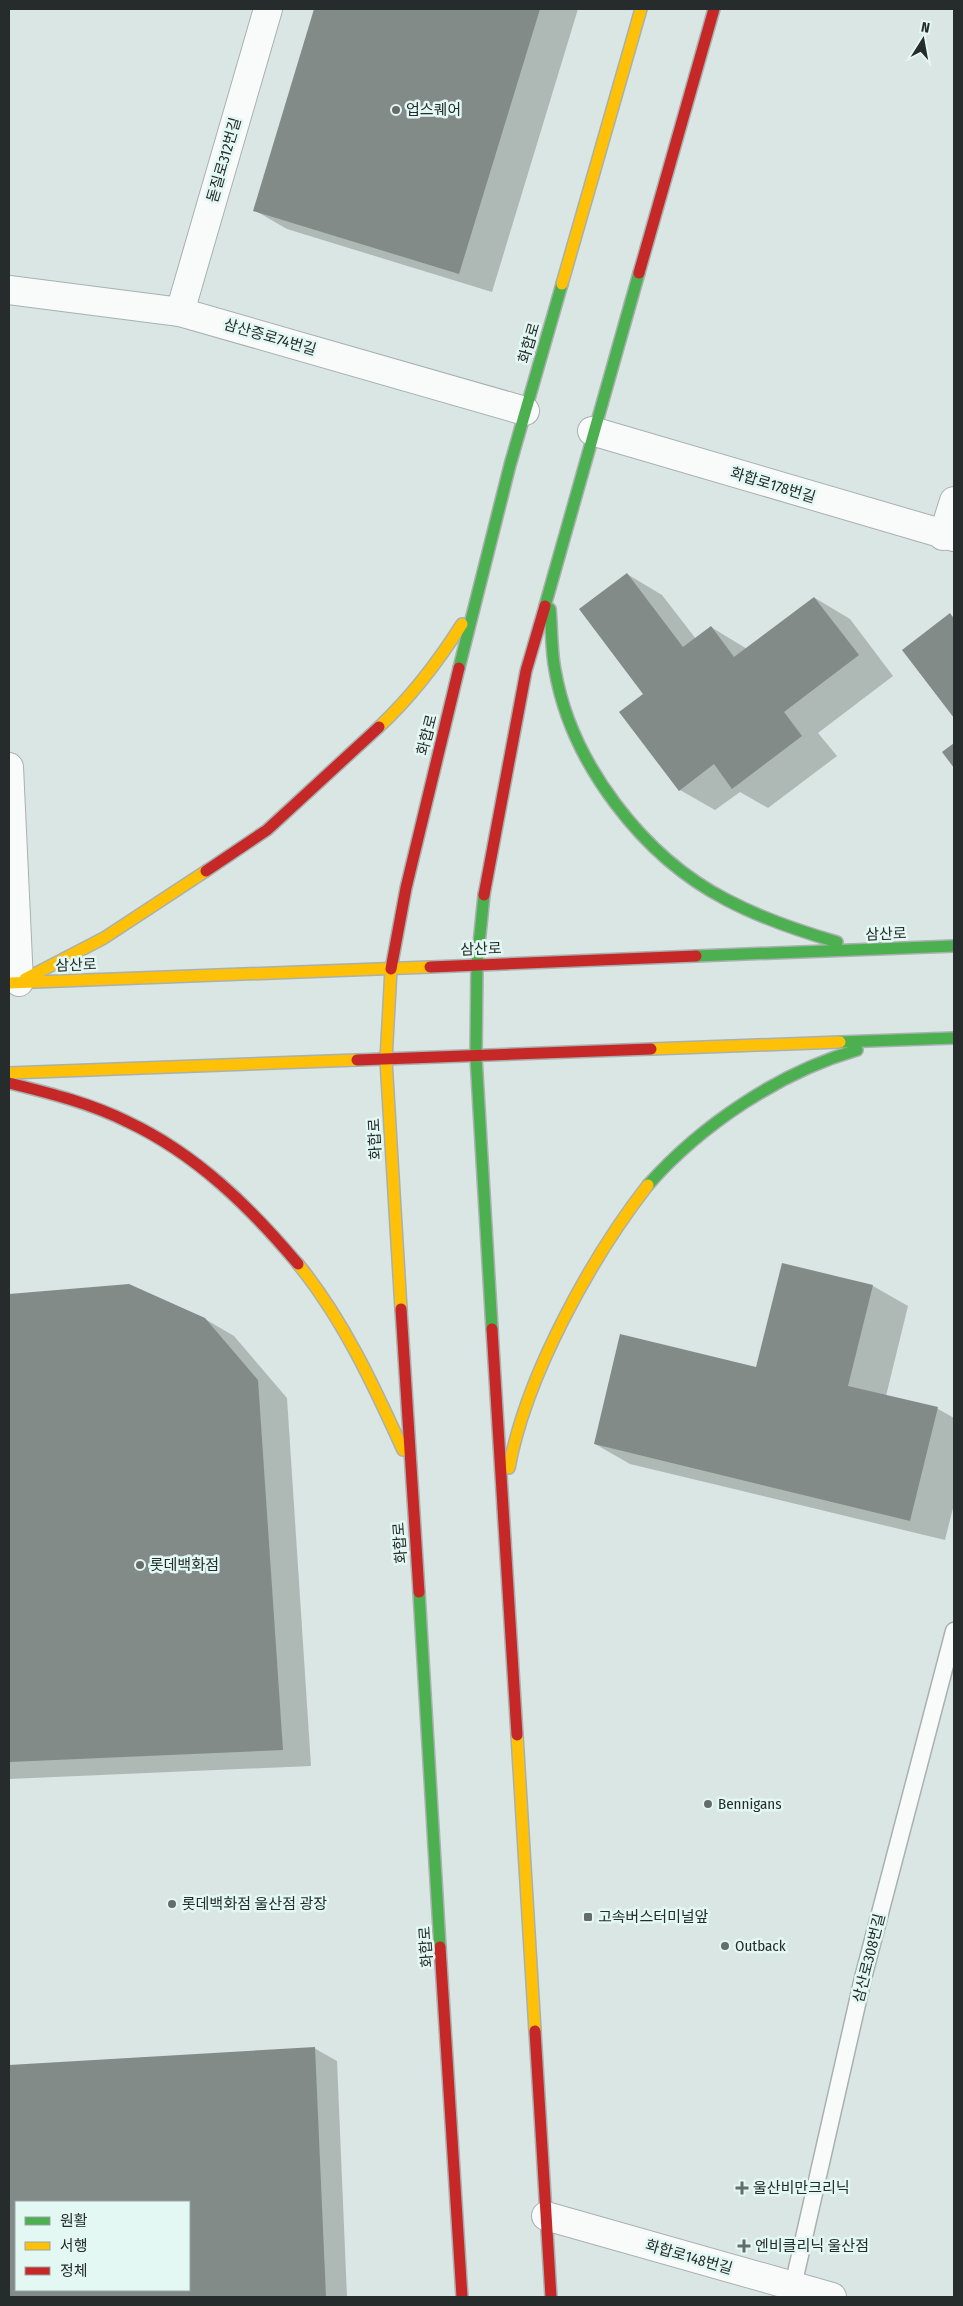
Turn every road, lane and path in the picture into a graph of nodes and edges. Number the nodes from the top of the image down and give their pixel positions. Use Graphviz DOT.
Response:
graph roads {
  1 [pos="268,9"];
  2 [pos="641,9"];
  3 [pos="714,9"];
  4 [pos="9,290"];
  5 [pos="180,312"];
  6 [pos="525,411"];
  7 [pos="592,431"];
  8 [pos="954,500"];
  9 [pos="949,536"];
  10 [pos="552,576"];
  11 [pos="475,604"];
  12 [pos="9,767"];
  13 [pos="954,946"];
  14 [pos="870,949"];
  15 [pos="476,964"];
  16 [pos="391,968"];
  17 [pos="14,983"];
  18 [pos="954,1038"];
  19 [pos="894,1040"];
  20 [pos="476,1057"];
  21 [pos="386,1060"];
  22 [pos="9,1073"];
  23 [pos="9,1083"];
  24 [pos="411,1470"];
  25 [pos="503,1509"];
  26 [pos="954,1631"];
  27 [pos="546,2216"];
  28 [pos="793,2286"];
  29 [pos="462,2297"];
  30 [pos="551,2297"];
  31 [pos="832,2297"];
  1 -- 5 [label="street, 돋질로312번길"];
  2 -- 6 [label="main road, 화합로"];
  3 -- 7 [label="main road"];
  4 -- 5 [label="street, 삼산중로74번길"];
  5 -- 6 [label="street, 삼산중로74번길"];
  6 -- 11 [label="main road, 화합로"];
  7 -- 9 [label="street, 화합로178번길"];
  7 -- 10 [label="main road"];
  8 -- 9 [label="street"];
  10 -- 14 [label="main road"];
  10 -- 15 [label="main road"];
  11 -- 16 [label="main road, 화합로"];
  11 -- 17 [label="main road"];
  12 -- 17 [label="street"];
  13 -- 14 [label="main road, 삼산로"];
  14 -- 15 [label="main road, 삼산로"];
  15 -- 16 [label="main road, 삼산로"];
  15 -- 20 [label="main road"];
  16 -- 17 [label="main road, 삼산로"];
  16 -- 21 [label="main road, 화합로"];
  18 -- 19 [label="main road"];
  19 -- 20 [label="main road"];
  19 -- 25 [label="main road"];
  20 -- 21 [label="main road"];
  20 -- 25 [label="main road"];
  21 -- 22 [label="main road"];
  21 -- 24 [label="main road, 화합로"];
  23 -- 24 [label="main road"];
  24 -- 29 [label="main road, 화합로"];
  25 -- 27 [label="main road"];
  26 -- 28 [label="lane, 삼산로308번길"];
  27 -- 28 [label="street, 화합로148번길"];
  27 -- 30 [label="main road"];
  28 -- 31 [label="street, 화합로148번길"];
}
